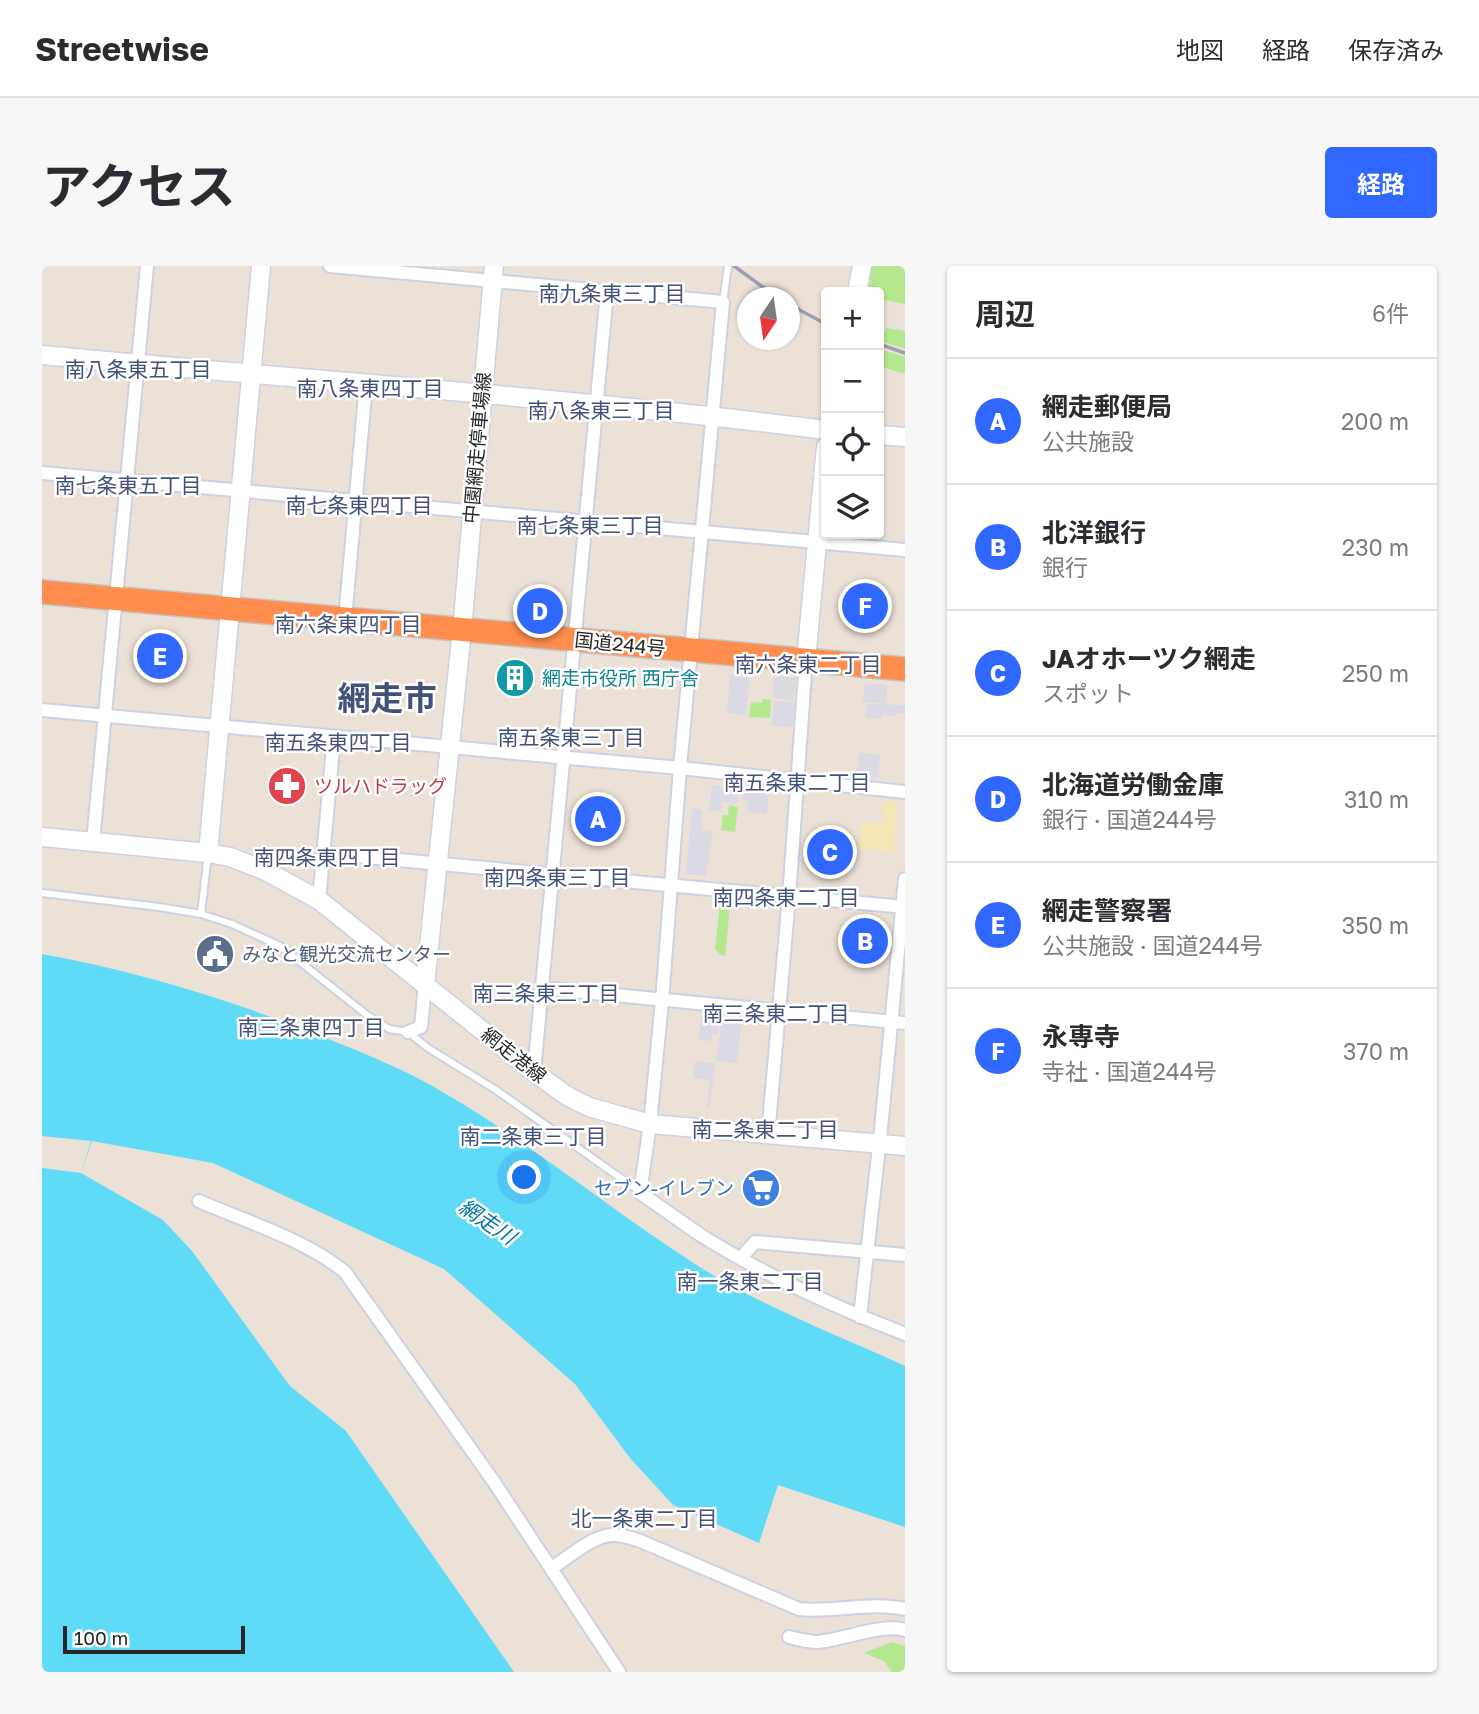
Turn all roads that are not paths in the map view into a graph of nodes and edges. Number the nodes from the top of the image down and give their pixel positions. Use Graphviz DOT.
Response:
graph roads {
  1 [pos="148,266"];
  2 [pos="261,266"];
  3 [pos="330,266"];
  4 [pos="728,266"];
  5 [pos="862,266"];
  6 [pos="494,274"];
  7 [pos="858,287"];
  8 [pos="607,292"];
  9 [pos="723,302"];
  10 [pos="42,355"];
  11 [pos="138,364"];
  12 [pos="251,373"];
  13 [pos="366,384"];
  14 [pos="482,394"];
  15 [pos="597,404"];
  16 [pos="712,415"];
  17 [pos="821,429"];
  18 [pos="884,435"];
  19 [pos="905,437"];
  20 [pos="42,473"];
  21 [pos="823,476"];
  22 [pos="127,481"];
  23 [pos="241,491"];
  24 [pos="355,501"];
  25 [pos="471,512"];
  26 [pos="586,522"];
  27 [pos="701,532"];
  28 [pos="817,542"];
  29 [pos="905,550"];
  30 [pos="42,592"];
  31 [pos="116,598"];
  32 [pos="230,609"];
  33 [pos="345,620"];
  34 [pos="462,630"];
  35 [pos="575,639"];
  36 [pos="690,651"];
  37 [pos="806,660"];
  38 [pos="905,669"];
  39 [pos="42,710"];
  40 [pos="105,716"];
  41 [pos="220,726"];
  42 [pos="334,737"];
  43 [pos="450,747"];
  44 [pos="564,758"];
  45 [pos="680,768"];
  46 [pos="798,781"];
  47 [pos="905,792"];
  48 [pos="42,837"];
  49 [pos="93,842"];
  50 [pos="208,853"];
  51 [pos="323,853"];
  52 [pos="438,863"];
  53 [pos="553,873"];
  54 [pos="905,879"];
  55 [pos="672,885"];
  56 [pos="42,893"];
  57 [pos="789,897"];
  58 [pos="318,900"];
  59 [pos="904,907"];
  60 [pos="201,915"];
  61 [pos="425,985"];
  62 [pos="542,989"];
  63 [pos="662,1001"];
  64 [pos="778,1012"];
  65 [pos="899,1022"];
  66 [pos="408,1032"];
  67 [pos="534,1072"];
  68 [pos="650,1124"];
  69 [pos="768,1135"];
  70 [pos="880,1144"];
  71 [pos="905,1146"];
  72 [pos="640,1193"];
  73 [pos="199,1201"];
  74 [pos="868,1251"];
  75 [pos="905,1255"];
  76 [pos="741,1258"];
  77 [pos="860,1317"];
  78 [pos="905,1334"];
  79 [pos="552,1567"];
  80 [pos="905,1609"];
  81 [pos="905,1629"];
  82 [pos="789,1637"];
  83 [pos="619,1672"];
  1 -- 11 [label="street"];
  2 -- 12 [label="street"];
  3 -- 6 [label="street"];
  4 -- 9 [label="lane"];
  5 -- 7 [label="street"];
  6 -- 8 [label="street"];
  6 -- 14 [label="street, 中園網走停車場線"];
  8 -- 9 [label="street"];
  8 -- 15 [label="street"];
  9 -- 16 [label="street"];
  10 -- 11 [label="street"];
  11 -- 12 [label="street"];
  11 -- 22 [label="street"];
  12 -- 13 [label="street"];
  12 -- 23 [label="street"];
  13 -- 14 [label="street"];
  13 -- 24 [label="street"];
  14 -- 15 [label="street"];
  14 -- 25 [label="street, 中園網走停車場線"];
  15 -- 16 [label="street"];
  15 -- 26 [label="street"];
  16 -- 17 [label="street"];
  16 -- 27 [label="street"];
  18 -- 19 [label="street"];
  20 -- 22 [label="street"];
  21 -- 28 [label="street"];
  22 -- 23 [label="street"];
  22 -- 31 [label="street"];
  23 -- 24 [label="street"];
  23 -- 32 [label="street"];
  24 -- 25 [label="street"];
  24 -- 33 [label="street"];
  25 -- 26 [label="street"];
  25 -- 34 [label="street, 中園網走停車場線"];
  26 -- 27 [label="street"];
  26 -- 35 [label="street"];
  27 -- 28 [label="street"];
  27 -- 36 [label="street"];
  28 -- 29 [label="street"];
  28 -- 37 [label="street"];
  30 -- 31 [label="highway, 国道244号"];
  31 -- 32 [label="highway, 国道244号"];
  31 -- 40 [label="street"];
  32 -- 33 [label="highway, 国道244号"];
  32 -- 41 [label="street"];
  33 -- 34 [label="highway, 国道244号"];
  34 -- 35 [label="highway, 国道244号"];
  34 -- 43 [label="street, 中園網走停車場線"];
  35 -- 36 [label="highway, 国道244号"];
  35 -- 44 [label="street"];
  36 -- 37 [label="highway, 国道244号"];
  36 -- 45 [label="street"];
  37 -- 38 [label="highway, 国道244号"];
  37 -- 46 [label="street"];
  39 -- 40 [label="street"];
  40 -- 41 [label="street"];
  40 -- 49 [label="street"];
  41 -- 42 [label="street"];
  41 -- 50 [label="street"];
  42 -- 43 [label="street"];
  42 -- 51 [label="street"];
  43 -- 44 [label="street"];
  43 -- 52 [label="street, 中園網走停車場線"];
  44 -- 45 [label="street"];
  44 -- 53 [label="street"];
  45 -- 46 [label="street"];
  45 -- 55 [label="street"];
  46 -- 47 [label="street"];
  46 -- 57 [label="street"];
  48 -- 49 [label="street, 網走港線"];
  49 -- 50 [label="street, 網走港線"];
  50 -- 58 [label="street, 網走港線"];
  50 -- 60 [label="lane"];
  51 -- 52 [label="street"];
  51 -- 58 [label="street"];
  52 -- 53 [label="street"];
  52 -- 61 [label="street, 中園網走停車場線"];
  53 -- 55 [label="street"];
  53 -- 62 [label="street"];
  54 -- 59 [label="street"];
  55 -- 57 [label="street"];
  55 -- 63 [label="street"];
  56 -- 60 [label="lane"];
  57 -- 59 [label="street"];
  57 -- 64 [label="street"];
  58 -- 61 [label="street, 網走港線"];
  59 -- 65 [label="street"];
  60 -- 66 [label="lane"];
  61 -- 66 [label="street"];
  61 -- 67 [label="street, 網走港線"];
  62 -- 63 [label="street"];
  62 -- 67 [label="street"];
  63 -- 64 [label="street"];
  63 -- 68 [label="street"];
  64 -- 65 [label="street"];
  64 -- 69 [label="street"];
  65 -- 70 [label="street"];
  66 -- 72 [label="lane"];
  67 -- 68 [label="street, 網走港線"];
  68 -- 69 [label="street, 網走港線"];
  68 -- 72 [label="street"];
  69 -- 70 [label="street, 網走港線"];
  70 -- 71 [label="street, 網走港線"];
  70 -- 74 [label="street"];
  72 -- 76 [label="street"];
  73 -- 79 [label="street"];
  74 -- 75 [label="street"];
  74 -- 76 [label="street"];
  74 -- 77 [label="street"];
  76 -- 77 [label="street"];
  77 -- 78 [label="street"];
  79 -- 80 [label="street"];
  79 -- 83 [label="street"];
  81 -- 82 [label="street"];
}
